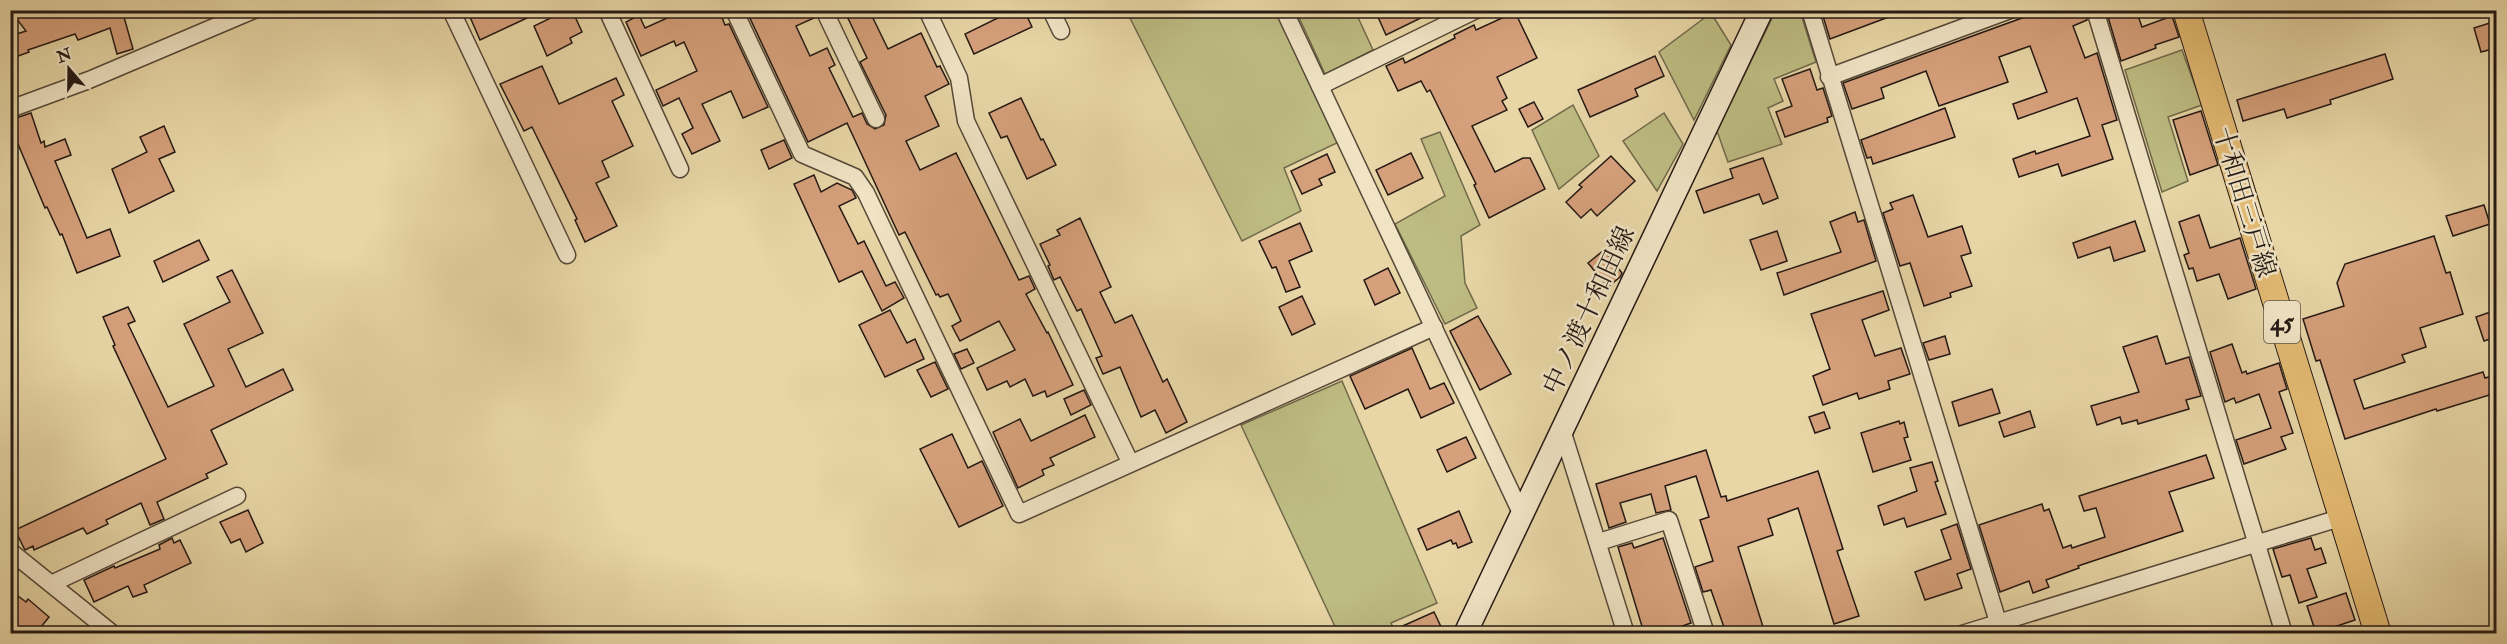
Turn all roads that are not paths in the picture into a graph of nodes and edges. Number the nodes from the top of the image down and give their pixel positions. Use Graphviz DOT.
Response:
graph roads {
  1 [pos="254,10"];
  2 [pos="451,10"];
  3 [pos="607,10"];
  4 [pos="734,10"];
  5 [pos="825,10"];
  6 [pos="927,10"];
  7 [pos="1051,10"];
  8 [pos="1284,10"];
  9 [pos="1476,10"];
  10 [pos="1762,10"];
  11 [pos="1810,10"];
  12 [pos="2010,10"];
  13 [pos="2096,10"];
  14 [pos="2186,10"];
  15 [pos="1061,31"];
  16 [pos="1829,77"];
  17 [pos="1320,86"];
  18 [pos="10,109"];
  19 [pos="876,119"];
  20 [pos="680,169"];
  21 [pos="567,255"];
  22 [pos="1434,327"];
  23 [pos="1562,430"];
  24 [pos="1130,462"];
  25 [pos="237,496"];
  26 [pos="1522,515"];
  27 [pos="2343,517"];
  28 [pos="1599,542"];
  29 [pos="2257,543"];
  30 [pos="10,551"];
  31 [pos="51,584"];
  32 [pos="1998,622"];
  33 [pos="114,633"];
  34 [pos="1466,633"];
  35 [pos="1626,633"];
  36 [pos="1706,633"];
  37 [pos="1962,633"];
  38 [pos="2284,633"];
  39 [pos="2378,633"];
  1 -- 18 [label="street"];
  2 -- 21 [label="street"];
  3 -- 20 [label="street"];
  4 -- 24 [label="street"];
  5 -- 19 [label="street"];
  6 -- 24 [label="street"];
  7 -- 15 [label="street"];
  8 -- 17 [label="street"];
  9 -- 17 [label="street"];
  10 -- 23 [label="main road, 中ノ渡十和田線"];
  11 -- 16 [label="street"];
  12 -- 16 [label="street"];
  13 -- 29 [label="street"];
  14 -- 27 [label="main road, 十和田三戸線 / 45"];
  16 -- 32 [label="street"];
  17 -- 22 [label="street"];
  22 -- 24 [label="street"];
  22 -- 26 [label="street"];
  23 -- 26 [label="main road, 中ノ渡十和田線"];
  23 -- 28 [label="street"];
  25 -- 31 [label="street"];
  26 -- 34 [label="main road, 中ノ渡十和田線"];
  27 -- 29 [label="street"];
  27 -- 39 [label="main road, 十和田三戸線 / 45"];
  28 -- 35 [label="street"];
  28 -- 36 [label="street"];
  29 -- 32 [label="street"];
  29 -- 38 [label="street"];
  30 -- 31 [label="street"];
  31 -- 33 [label="street"];
  32 -- 37 [label="street"];
}
